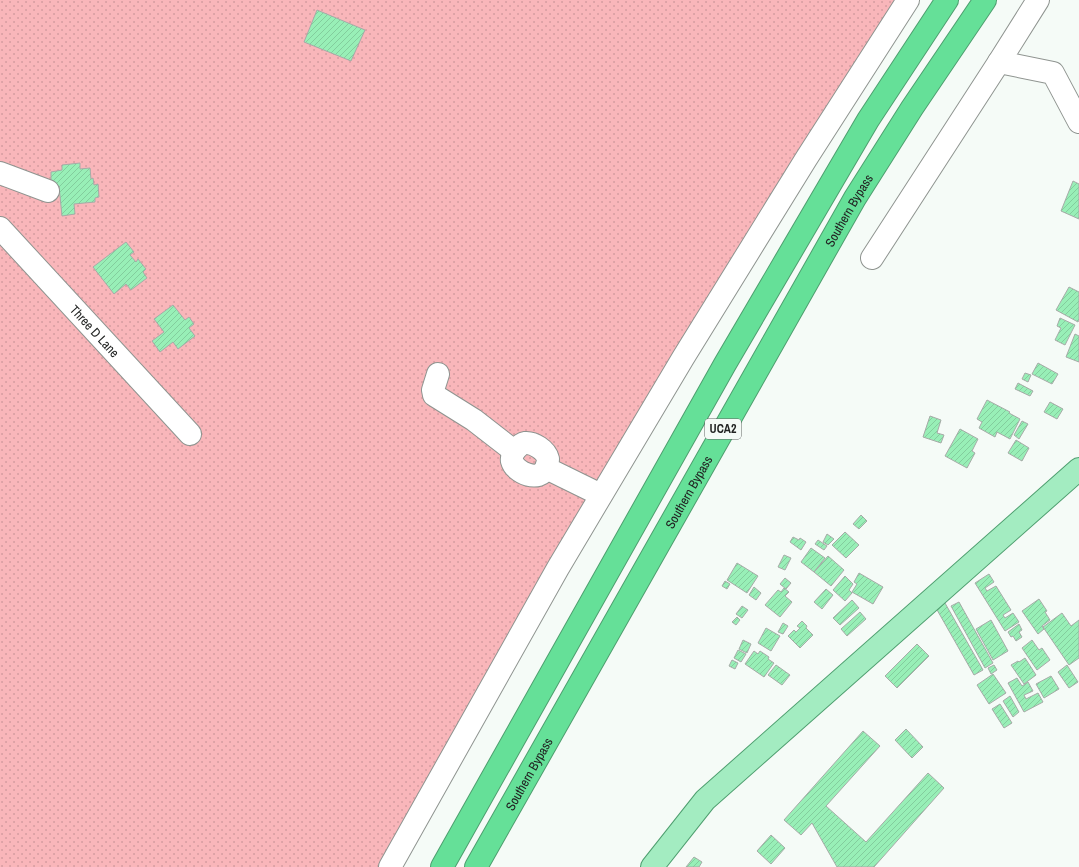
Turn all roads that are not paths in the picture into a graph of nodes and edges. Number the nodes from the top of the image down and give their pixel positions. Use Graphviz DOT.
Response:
graph roads {
  1 [pos="908,0"];
  2 [pos="948,0"];
  3 [pos="985,0"];
  4 [pos="1038,0"];
  5 [pos="999,62"];
  6 [pos="1079,122"];
  7 [pos="0,173"];
  8 [pos="48,191"];
  9 [pos="0,228"];
  10 [pos="872,258"];
  11 [pos="438,374"];
  12 [pos="190,434"];
  13 [pos="1079,469"];
  14 [pos="601,495"];
  15 [pos="390,867"];
  16 [pos="442,867"];
  17 [pos="476,867"];
  18 [pos="652,867"];
  1 -- 14 [label="street"];
  2 -- 16 [label="highway, UCA2"];
  3 -- 17 [label="highway, Southern Bypass / UCA2"];
  4 -- 5 [label="street"];
  5 -- 6 [label="street"];
  5 -- 10 [label="street"];
  7 -- 8 [label="street"];
  9 -- 12 [label="street, Three D Lane"];
  11 -- 14 [label="street"];
  13 -- 18 [label="main road"];
  14 -- 15 [label="street"];
}
